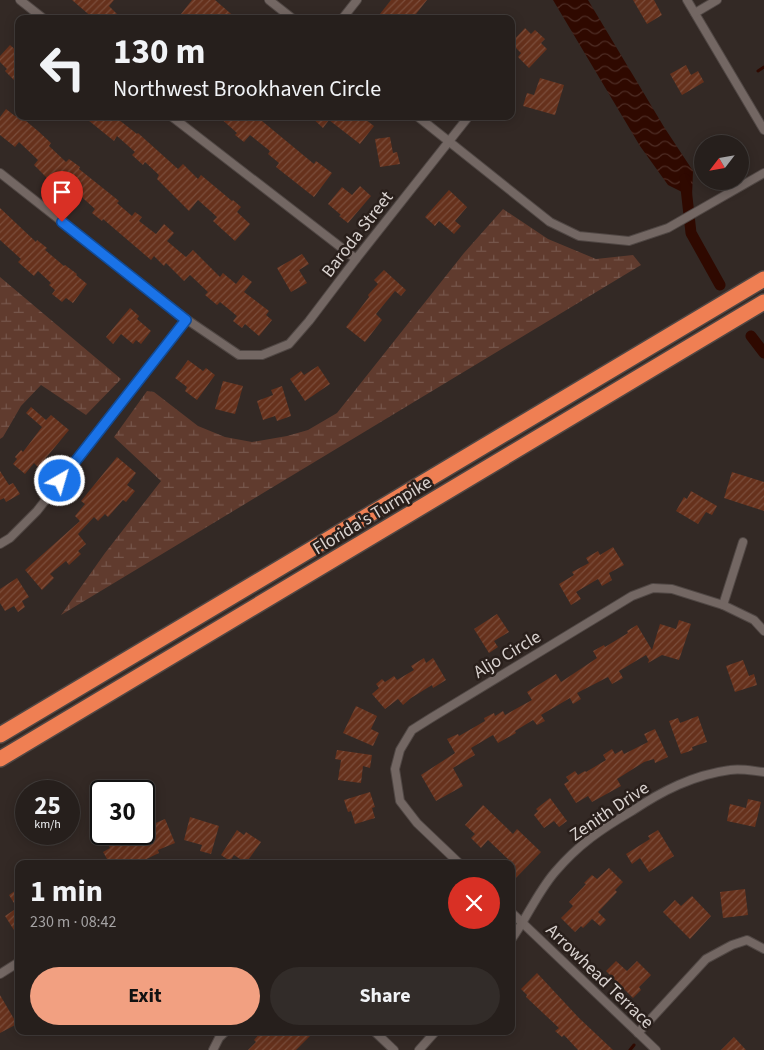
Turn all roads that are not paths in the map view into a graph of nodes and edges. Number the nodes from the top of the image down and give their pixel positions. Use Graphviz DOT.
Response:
graph roads {
  1 [pos="20,0"];
  2 [pos="269,0"];
  3 [pos="357,0"];
  4 [pos="687,0"];
  5 [pos="717,0"];
  6 [pos="695,14"];
  7 [pos="39,15"];
  8 [pos="288,15"];
  9 [pos="345,15"];
  10 [pos="176,120"];
  11 [pos="422,120"];
  12 [pos="466,120"];
  13 [pos="764,130"];
  14 [pos="449,142"];
  15 [pos="0,173"];
  16 [pos="764,173"];
  17 [pos="356,259"];
  18 [pos="764,279"];
  19 [pos="764,302"];
  20 [pos="186,320"];
  21 [pos="743,542"];
  22 [pos="0,544"];
  23 [pos="723,605"];
  24 [pos="764,631"];
  25 [pos="0,735"];
  26 [pos="0,759"];
  27 [pos="764,772"];
  28 [pos="456,860"];
  29 [pos="515,916"];
  30 [pos="523,923"];
  31 [pos="515,934"];
  32 [pos="764,949"];
  33 [pos="15,967"];
  34 [pos="0,974"];
  35 [pos="638,1033"];
  36 [pos="222,1035"];
  37 [pos="378,1035"];
  38 [pos="432,1035"];
  39 [pos="212,1050"];
  40 [pos="394,1050"];
  41 [pos="419,1050"];
  42 [pos="656,1050"];
  1 -- 7 [label="street"];
  2 -- 8 [label="street"];
  3 -- 9 [label="street"];
  4 -- 6 [label="street"];
  5 -- 6 [label="street"];
  6 -- 13 [label="street"];
  10 -- 17 [label="street"];
  11 -- 14 [label="street"];
  12 -- 14 [label="street, Baroda Street"];
  14 -- 16 [label="street"];
  14 -- 17 [label="street, Baroda Street"];
  15 -- 20 [label="street"];
  17 -- 20 [label="street, Baroda Street"];
  18 -- 25 [label="highway, Florida's Turnpike"];
  19 -- 26 [label="highway, Florida's Turnpike"];
  20 -- 22 [label="street"];
  21 -- 23 [label="street"];
  23 -- 24 [label="street, Aljo Circle"];
  23 -- 28 [label="street, Aljo Circle"];
  27 -- 30 [label="street, Zenith Drive"];
  29 -- 30 [label="street"];
  30 -- 31 [label="street, Zenith Drive"];
  30 -- 35 [label="street, Arrowhead Terrace"];
  32 -- 35 [label="street"];
  33 -- 34 [label="street"];
  35 -- 42 [label="street, Arrowhead Terrace"];
  36 -- 39 [label="street"];
  37 -- 40 [label="street"];
  38 -- 41 [label="street"];
}
